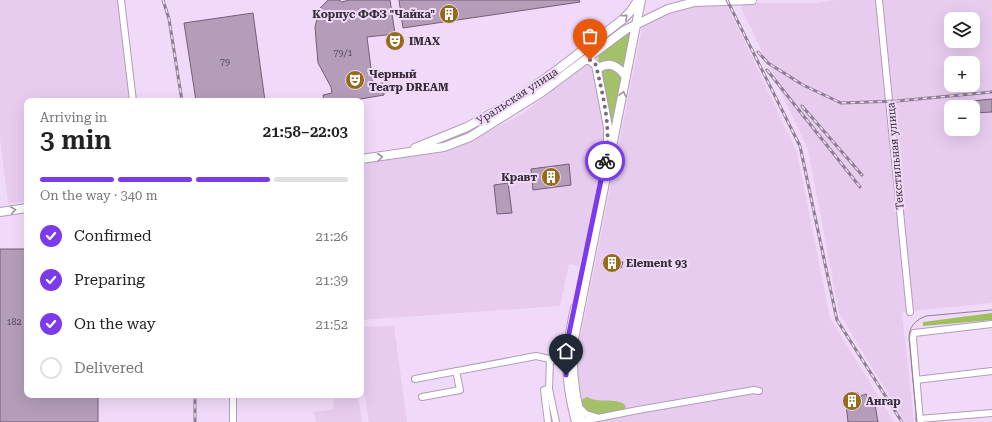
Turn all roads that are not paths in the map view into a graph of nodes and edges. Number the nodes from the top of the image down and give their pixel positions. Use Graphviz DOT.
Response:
graph roads {
  1 [pos="121,0"];
  2 [pos="640,0"];
  3 [pos="752,0"];
  4 [pos="879,0"];
  5 [pos="687,2"];
  6 [pos="638,23"];
  7 [pos="585,60"];
  8 [pos="597,70"];
  9 [pos="626,77"];
  10 [pos="548,87"];
  11 [pos="530,90"];
  12 [pos="133,98"];
  13 [pos="449,135"];
  14 [pos="465,138"];
  15 [pos="610,146"];
  16 [pos="400,155"];
  17 [pos="364,160"];
  18 [pos="24,208"];
  19 [pos="0,212"];
  20 [pos="910,312"];
  21 [pos="992,324"];
  22 [pos="550,359"];
  23 [pos="566,364"];
  24 [pos="456,371"];
  25 [pos="992,371"];
  26 [pos="415,379"];
  27 [pos="916,380"];
  28 [pos="549,389"];
  29 [pos="759,391"];
  30 [pos="422,397"];
  31 [pos="233,398"];
  32 [pos="575,399"];
  33 [pos="992,413"];
  34 [pos="606,416"];
  35 [pos="920,421"];
  36 [pos="233,422"];
  37 [pos="548,422"];
  38 [pos="556,422"];
  39 [pos="579,422"];
  40 [pos="597,422"];
  1 -- 12 [label="street"];
  2 -- 6 [label="main road"];
  11 -- 2 [label="main road, Уральская улица, one-way"];
  3 -- 5 [label="main road, Уральская улица"];
  4 -- 20 [label="street, Текстильная улица"];
  5 -- 6 [label="main road, Уральская улица"];
  6 -- 7 [label="main road, Уральская улица"];
  6 -- 9 [label="main road"];
  7 -- 8 [label="main road"];
  7 -- 10 [label="main road, Уральская улица"];
  8 -- 9 [label="main road"];
  8 -- 15 [label="main road"];
  15 -- 9 [label="main road, one-way"];
  10 -- 11 [label="main road"];
  10 -- 14 [label="main road, Уральская улица"];
  11 -- 13 [label="main road, Уральская улица"];
  13 -- 14 [label="main road"];
  13 -- 16 [label="main road, Уральская улица"];
  14 -- 16 [label="main road, Уральская улица"];
  15 -- 23 [label="main road"];
  15 -- 32 [label="main road"];
  17 -- 16 [label="main road, Уральская улица, one-way"];
  19 -- 18 [label="main road, one-way"];
  21 -- 27 [label="street"];
  22 -- 23 [label="street"];
  22 -- 24 [label="street"];
  22 -- 28 [label="street"];
  23 -- 39 [label="main road"];
  24 -- 26 [label="street"];
  24 -- 30 [label="street"];
  25 -- 27 [label="street"];
  27 -- 35 [label="street"];
  28 -- 37 [label="street"];
  28 -- 38 [label="street"];
  29 -- 34 [label="street"];
  31 -- 36 [label="street"];
  32 -- 34 [label="street"];
  32 -- 39 [label="main road"];
  33 -- 35 [label="street"];
  34 -- 39 [label="street"];
  34 -- 40 [label="street"];
}
